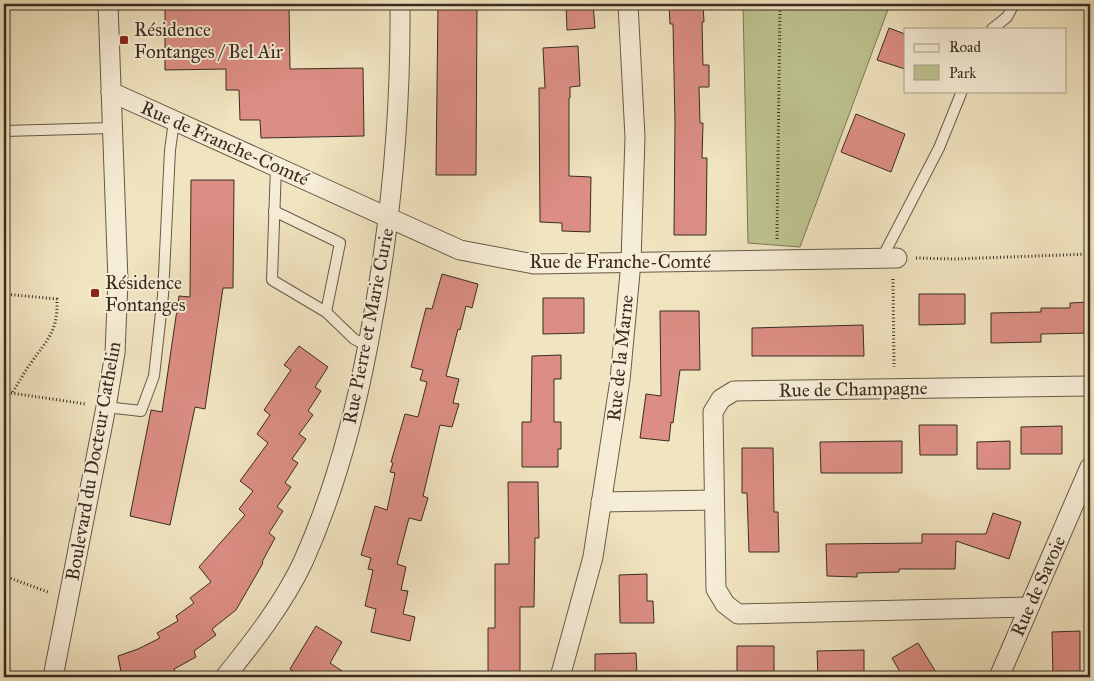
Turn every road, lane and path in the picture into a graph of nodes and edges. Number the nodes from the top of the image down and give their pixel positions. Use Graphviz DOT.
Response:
graph roads {
  1 [pos="108,4"];
  2 [pos="400,4"];
  3 [pos="628,4"];
  4 [pos="780,4"];
  5 [pos="1014,4"];
  6 [pos="993,28"];
  7 [pos="111,92"];
  8 [pos="962,92"];
  9 [pos="174,121"];
  10 [pos="112,128"];
  11 [pos="4,131"];
  12 [pos="276,166"];
  13 [pos="274,211"];
  14 [pos="389,217"];
  15 [pos="1090,254"];
  16 [pos="891,258"];
  17 [pos="777,260"];
  18 [pos="631,262"];
  19 [pos="4,294"];
  20 [pos="326,312"];
  21 [pos="368,346"];
  22 [pos="1090,386"];
  23 [pos="894,388"];
  24 [pos="4,392"];
  25 [pos="12,393"];
  26 [pos="106,407"];
  27 [pos="1090,467"];
  28 [pos="714,500"];
  29 [pos="601,502"];
  30 [pos="4,576"];
  31 [pos="68,600"];
  32 [pos="1029,607"];
  33 [pos="53,677"];
  34 [pos="225,677"];
  35 [pos="560,677"];
  36 [pos="999,677"];
  1 -- 7 [label="street, Boulevard du Docteur Cathelin"];
  2 -- 14 [label="street, Rue Pierre et Marie Curie"];
  3 -- 18 [label="street, Rue de la Marne"];
  4 -- 17 [label="path"];
  5 -- 6 [label="lane"];
  7 -- 9 [label="street, Rue de Franche-Comté"];
  7 -- 10 [label="street, Boulevard du Docteur Cathelin"];
  8 -- 16 [label="lane"];
  9 -- 12 [label="street, Rue de Franche-Comté"];
  9 -- 26 [label="lane"];
  10 -- 11 [label="lane"];
  10 -- 26 [label="street, Boulevard du Docteur Cathelin"];
  12 -- 13 [label="lane"];
  12 -- 14 [label="street, Rue de Franche-Comté"];
  13 -- 20 [label="lane"];
  13 -- 20 [label="lane"];
  14 -- 18 [label="street, Rue de Franche-Comté"];
  14 -- 21 [label="street, Rue Pierre et Marie Curie"];
  15 -- 16 [label="path"];
  16 -- 17 [label="street, Rue de Franche-Comté"];
  16 -- 23 [label="path"];
  17 -- 18 [label="street, Rue de Franche-Comté"];
  18 -- 29 [label="street, Rue de la Marne"];
  19 -- 25 [label="path"];
  20 -- 21 [label="lane"];
  21 -- 34 [label="street, Rue Pierre et Marie Curie"];
  22 -- 23 [label="street, Rue de Champagne"];
  23 -- 28 [label="street, Rue de Champagne"];
  24 -- 25 [label="path"];
  25 -- 26 [label="path"];
  26 -- 31 [label="street, Boulevard du Docteur Cathelin"];
  27 -- 32 [label="street, Rue de Savoie"];
  28 -- 29 [label="street"];
  28 -- 32 [label="street, Rue de Champagne"];
  29 -- 35 [label="street, Rue de la Marne"];
  30 -- 31 [label="path"];
  31 -- 33 [label="street, Boulevard du Docteur Cathelin"];
  32 -- 36 [label="street, Rue de Savoie"];
}
